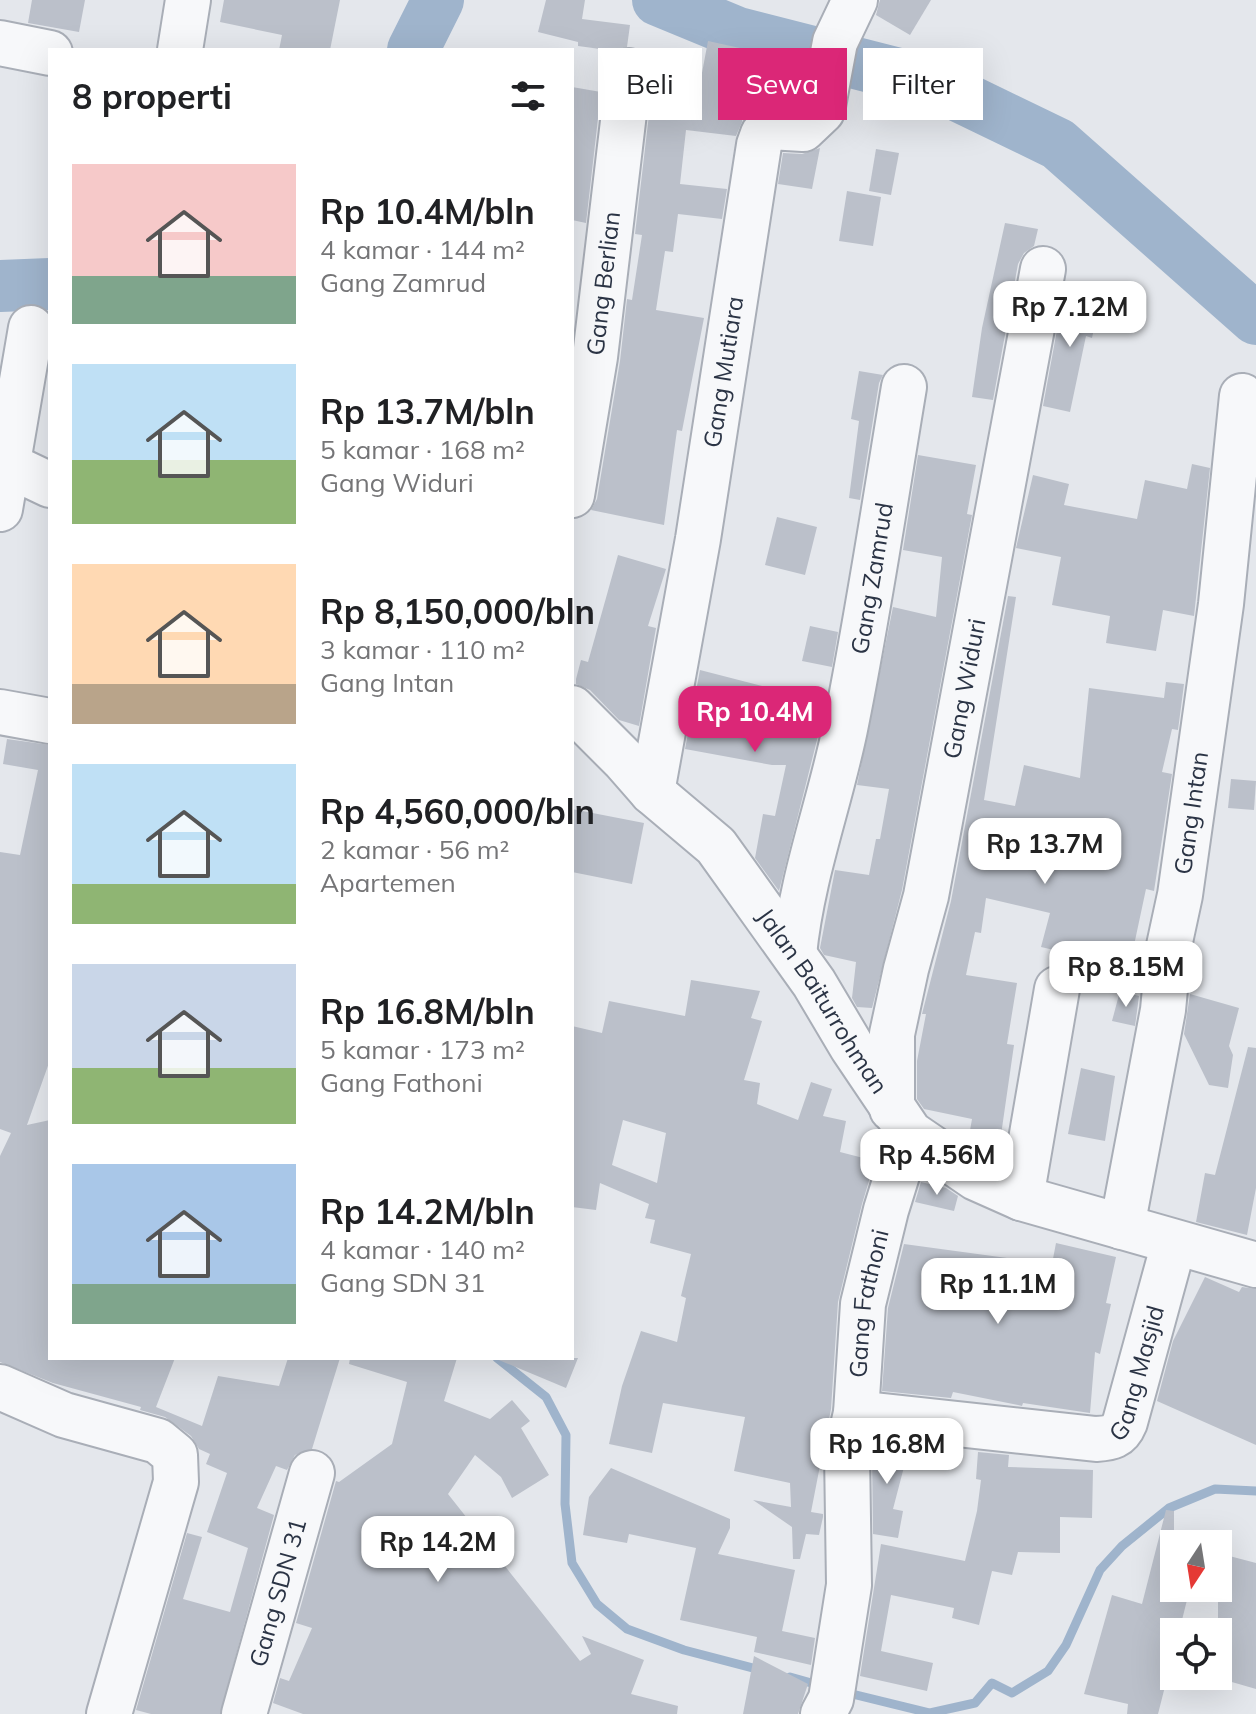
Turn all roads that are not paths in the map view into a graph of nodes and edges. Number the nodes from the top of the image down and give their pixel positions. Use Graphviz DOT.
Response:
graph roads {
  1 [pos="188,0"];
  2 [pos="855,0"];
  3 [pos="0,43"];
  4 [pos="180,48"];
  5 [pos="48,53"];
  6 [pos="623,120"];
  7 [pos="1043,269"];
  8 [pos="31,328"];
  9 [pos="904,387"];
  10 [pos="1242,396"];
  11 [pos="4,462"];
  12 [pos="574,483"];
  13 [pos="48,484"];
  14 [pos="0,509"];
  15 [pos="1256,568"];
  16 [pos="1221,604"];
  17 [pos="574,710"];
  18 [pos="0,712"];
  19 [pos="48,721"];
  20 [pos="652,792"];
  21 [pos="794,954"];
  22 [pos="1057,989"];
  23 [pos="901,1121"];
  24 [pos="1021,1198"];
  25 [pos="1122,1227"];
  26 [pos="1174,1243"];
  27 [pos="1256,1265"];
  28 [pos="0,1387"];
  29 [pos="856,1413"];
  30 [pos="312,1473"];
  31 [pos="829,1696"];
  32 [pos="109,1714"];
  33 [pos="244,1714"];
  1 -- 4 [label="street"];
  2 -- 20 [label="street, Gang Mutiara"];
  3 -- 5 [label="street"];
  6 -- 12 [label="street, Gang Berlian"];
  7 -- 23 [label="street, Gang Widuri"];
  8 -- 11 [label="street"];
  9 -- 21 [label="street, Gang Zamrud"];
  10 -- 16 [label="street, Gang Intan"];
  11 -- 13 [label="street"];
  11 -- 14 [label="street"];
  15 -- 16 [label="street"];
  16 -- 25 [label="street, Gang Intan"];
  17 -- 20 [label="street, Jalan Baiturrohman"];
  18 -- 19 [label="street"];
  20 -- 21 [label="street, Jalan Baiturrohman"];
  21 -- 23 [label="street, Jalan Baiturrohman"];
  22 -- 24 [label="street"];
  23 -- 24 [label="street, Jalan Baiturrohman"];
  23 -- 29 [label="street, Gang Fathoni"];
  24 -- 25 [label="street, Jalan Baiturrohman"];
  25 -- 26 [label="street, Jalan Baiturrohman"];
  26 -- 27 [label="street, Jalan Baiturrohman"];
  26 -- 29 [label="street, Gang Masjid"];
  28 -- 32 [label="street"];
  29 -- 31 [label="street, Gang Fathoni"];
  30 -- 33 [label="street, Gang SDN 31"];
}
